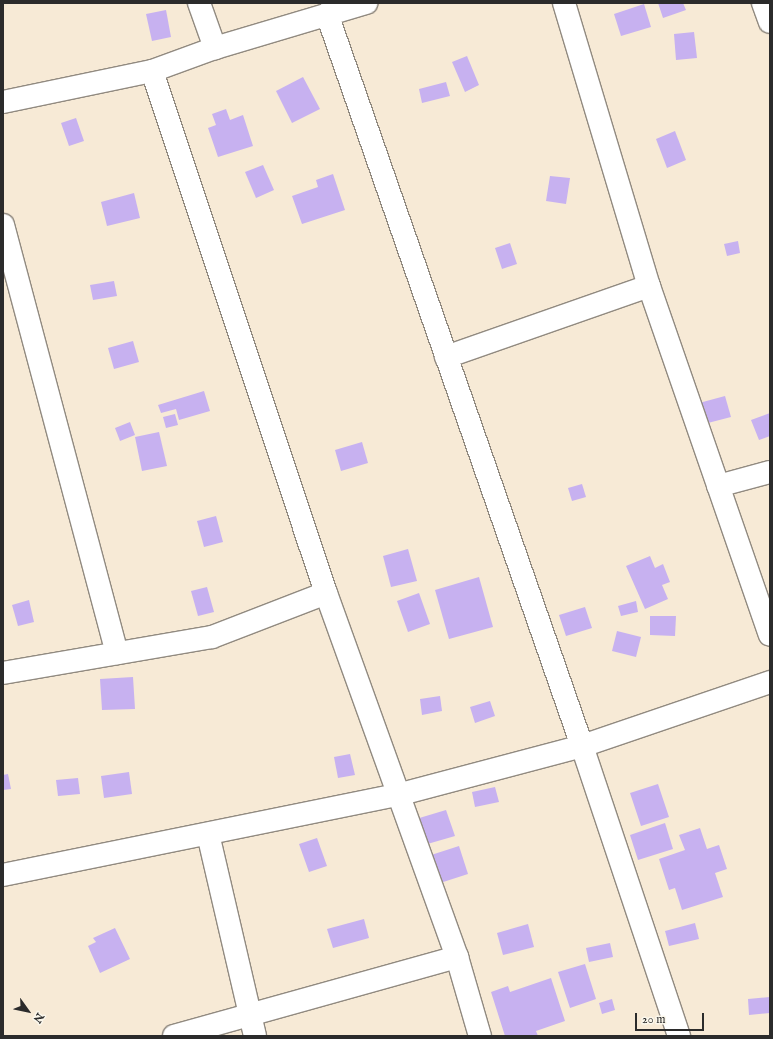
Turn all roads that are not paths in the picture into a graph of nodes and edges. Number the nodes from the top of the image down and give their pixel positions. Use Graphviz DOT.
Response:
graph roads {
  1 [pos="199,3"];
  2 [pos="366,3"];
  3 [pos="564,3"];
  4 [pos="763,3"];
  5 [pos="327,14"];
  6 [pos="770,22"];
  7 [pos="215,48"];
  8 [pos="152,71"];
  9 [pos="3,102"];
  10 [pos="3,225"];
  11 [pos="649,286"];
  12 [pos="446,357"];
  13 [pos="770,472"];
  14 [pos="718,486"];
  15 [pos="326,593"];
  16 [pos="770,636"];
  17 [pos="117,653"];
  18 [pos="3,673"];
  19 [pos="770,682"];
  20 [pos="582,746"];
  21 [pos="397,795"];
  22 [pos="208,834"];
  23 [pos="3,875"];
  24 [pos="457,957"];
  25 [pos="253,1027"];
  26 [pos="174,1036"];
  27 [pos="480,1036"];
  28 [pos="679,1036"];
  1 -- 7 [label="street"];
  2 -- 5 [label="street"];
  3 -- 11 [label="street"];
  4 -- 6 [label="street"];
  5 -- 7 [label="street"];
  5 -- 12 [label="street"];
  7 -- 8 [label="street"];
  8 -- 9 [label="street"];
  8 -- 15 [label="street"];
  10 -- 17 [label="street"];
  11 -- 12 [label="street"];
  11 -- 14 [label="street"];
  12 -- 20 [label="street"];
  13 -- 14 [label="street"];
  14 -- 16 [label="street"];
  15 -- 17 [label="street"];
  15 -- 21 [label="street"];
  17 -- 18 [label="street"];
  19 -- 20 [label="street"];
  20 -- 21 [label="street"];
  20 -- 28 [label="street"];
  21 -- 22 [label="street"];
  21 -- 24 [label="street"];
  22 -- 23 [label="street"];
  22 -- 25 [label="street"];
  24 -- 25 [label="street"];
  24 -- 27 [label="street"];
  25 -- 26 [label="street"];
}
